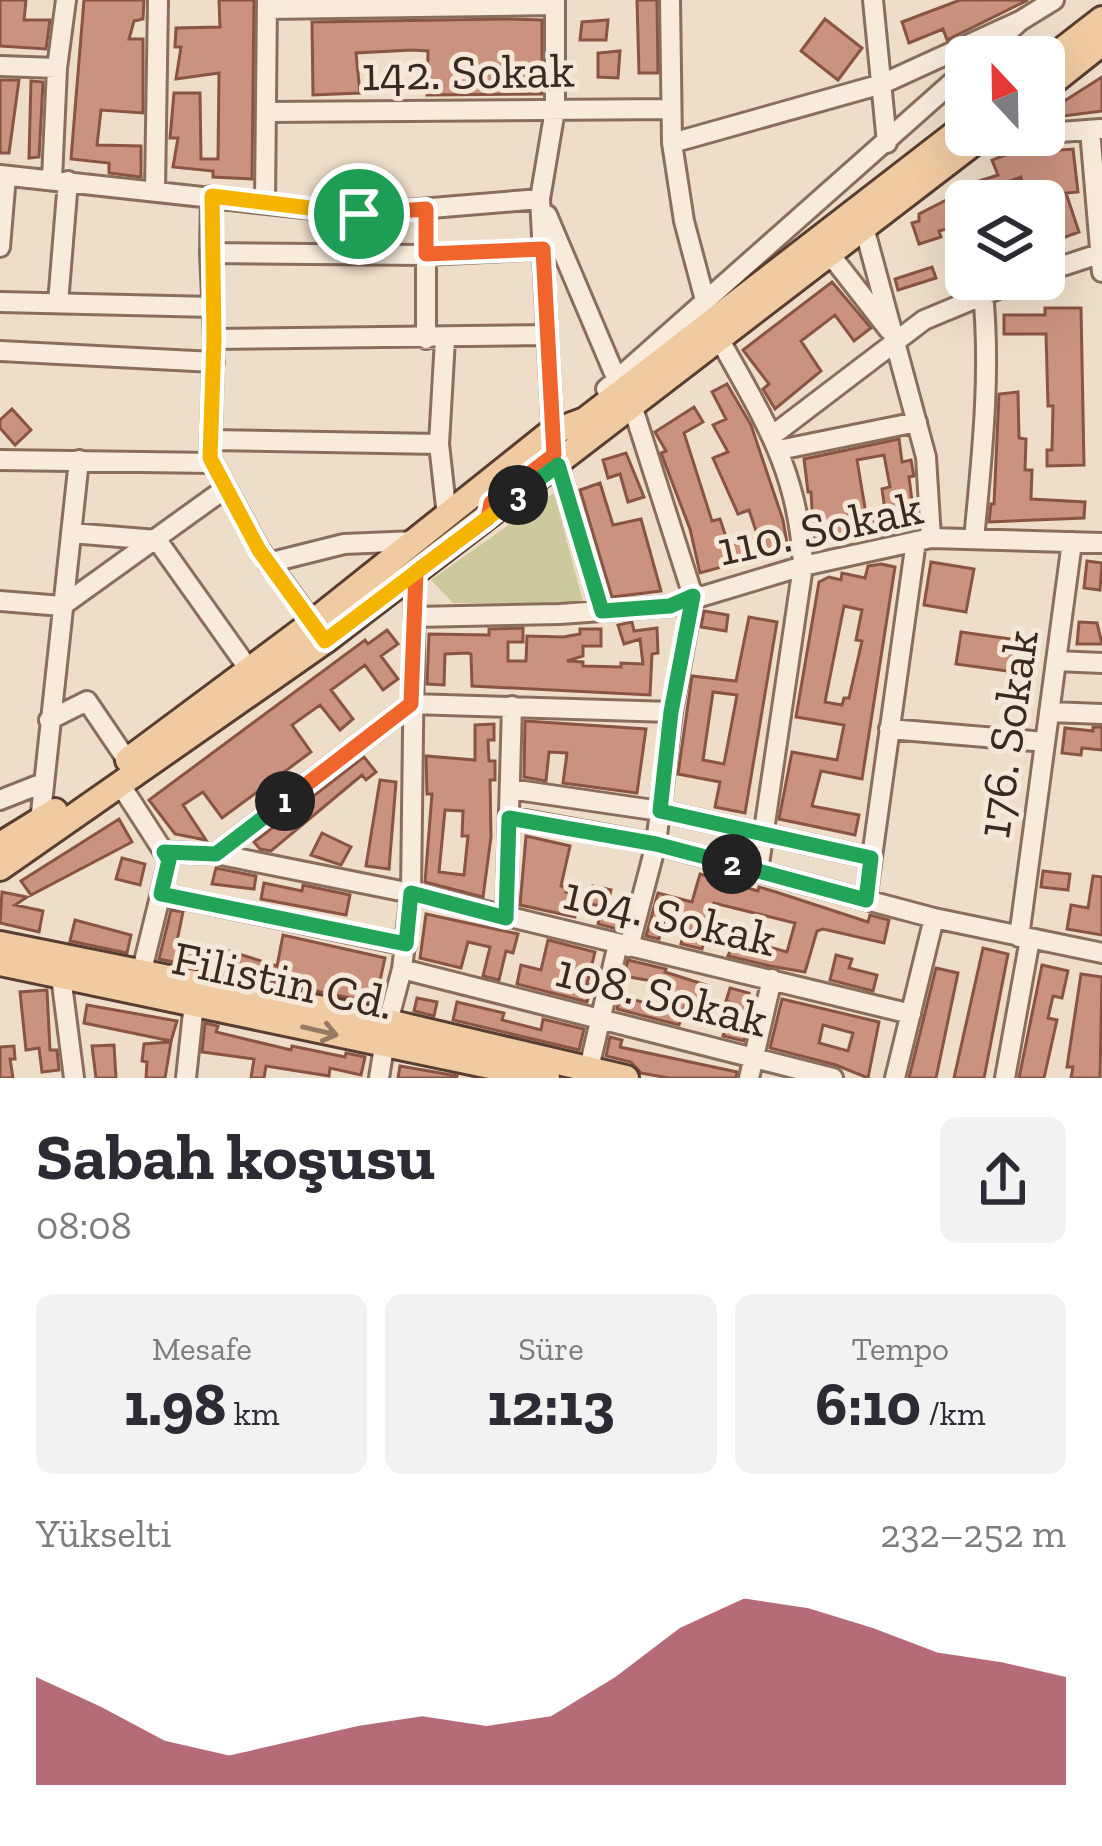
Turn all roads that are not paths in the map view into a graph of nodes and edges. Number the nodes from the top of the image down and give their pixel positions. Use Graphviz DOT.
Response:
graph roads {
  1 [pos="66,0"];
  2 [pos="158,0"];
  3 [pos="670,0"];
  4 [pos="873,0"];
  5 [pos="1054,0"];
  6 [pos="555,2"];
  7 [pos="444,3"];
  8 [pos="267,4"];
  9 [pos="375,4"];
  10 [pos="1102,19"];
  11 [pos="1020,21"];
  12 [pos="1004,36"];
  13 [pos="1102,43"];
  14 [pos="1065,48"];
  15 [pos="0,66"];
  16 [pos="58,68"];
  17 [pos="1065,72"];
  18 [pos="882,84"];
  19 [pos="945,89"];
  20 [pos="671,109"];
  21 [pos="555,110"];
  22 [pos="266,112"];
  23 [pos="1096,130"];
  24 [pos="1065,132"];
  25 [pos="945,140"];
  26 [pos="672,143"];
  27 [pos="887,143"];
  28 [pos="957,156"];
  29 [pos="3,176"];
  30 [pos="60,180"];
  31 [pos="154,190"];
  32 [pos="212,196"];
  33 [pos="540,199"];
  34 [pos="266,202"];
  35 [pos="426,209"];
  36 [pos="864,227"];
  37 [pos="0,247"];
  38 [pos="543,249"];
  39 [pos="210,253"];
  40 [pos="829,253"];
  41 [pos="1101,253"];
  42 [pos="426,254"];
  43 [pos="1065,265"];
  44 [pos="1102,272"];
  45 [pos="705,300"];
  46 [pos="966,300"];
  47 [pos="984,300"];
  48 [pos="0,302"];
  49 [pos="58,303"];
  50 [pos="213,308"];
  51 [pos="545,335"];
  52 [pos="896,338"];
  53 [pos="214,339"];
  54 [pos="436,339"];
  55 [pos="720,340"];
  56 [pos="0,351"];
  57 [pos="214,362"];
  58 [pos="617,380"];
  59 [pos="632,406"];
  60 [pos="917,422"];
  61 [pos="550,433"];
  62 [pos="211,440"];
  63 [pos="776,442"];
  64 [pos="439,444"];
  65 [pos="0,460"];
  66 [pos="79,460"];
  67 [pos="213,463"];
  68 [pos="558,465"];
  69 [pos="226,488"];
  70 [pos="446,516"];
  71 [pos="488,518"];
  72 [pos="71,533"];
  73 [pos="974,539"];
  74 [pos="924,540"];
  75 [pos="157,541"];
  76 [pos="416,541"];
  77 [pos="1072,542"];
  78 [pos="1102,543"];
  79 [pos="268,563"];
  80 [pos="803,566"];
  81 [pos="416,572"];
  82 [pos="693,596"];
  83 [pos="0,601"];
  84 [pos="62,606"];
  85 [pos="602,611"];
  86 [pos="414,616"];
  87 [pos="319,632"];
  88 [pos="1056,662"];
  89 [pos="1102,663"];
  90 [pos="248,668"];
  91 [pos="411,704"];
  92 [pos="512,706"];
  93 [pos="671,712"];
  94 [pos="1049,712"];
  95 [pos="1102,714"];
  96 [pos="49,720"];
  97 [pos="889,729"];
  98 [pos="1045,742"];
  99 [pos="124,772"];
  100 [pos="43,783"];
  101 [pos="510,789"];
  102 [pos="0,800"];
  103 [pos="660,811"];
  104 [pos="509,818"];
  105 [pos="40,822"];
  106 [pos="765,832"];
  107 [pos="656,844"];
  108 [pos="0,845"];
  109 [pos="164,852"];
  110 [pos="216,854"];
  111 [pos="871,858"];
  112 [pos="0,868"];
  113 [pos="758,871"];
  114 [pos="411,893"];
  115 [pos="161,894"];
  116 [pos="866,900"];
  117 [pos="506,918"];
  118 [pos="934,918"];
  119 [pos="1024,938"];
  120 [pos="0,944"];
  121 [pos="406,944"];
  122 [pos="624,945"];
  123 [pos="1102,953"];
  124 [pos="0,963"];
  125 [pos="402,969"];
  126 [pos="141,974"];
  127 [pos="62,976"];
  128 [pos="772,980"];
  129 [pos="194,1003"];
  130 [pos="911,1014"];
  131 [pos="603,1021"];
  132 [pos="385,1034"];
  133 [pos="752,1069"];
  134 [pos="584,1073"];
  135 [pos="74,1078"];
  136 [pos="186,1078"];
  137 [pos="379,1078"];
  138 [pos="548,1078"];
  139 [pos="626,1078"];
  140 [pos="832,1078"];
  141 [pos="895,1078"];
  142 [pos="1005,1078"];
  1 -- 16 [label="street"];
  2 -- 31 [label="street"];
  3 -- 20 [label="street"];
  4 -- 18 [label="street"];
  5 -- 11 [label="street"];
  6 -- 7 [label="street"];
  6 -- 21 [label="street"];
  7 -- 9 [label="street"];
  8 -- 9 [label="street"];
  8 -- 22 [label="street"];
  10 -- 14 [label="main road"];
  11 -- 12 [label="street"];
  11 -- 18 [label="street"];
  13 -- 17 [label="main road"];
  15 -- 16 [label="street"];
  16 -- 30 [label="street"];
  18 -- 26 [label="street"];
  18 -- 27 [label="street"];
  19 -- 27 [label="street"];
  20 -- 21 [label="street, 142. Sokak"];
  20 -- 26 [label="street"];
  21 -- 22 [label="street, 142. Sokak"];
  21 -- 33 [label="street"];
  22 -- 34 [label="street"];
  23 -- 24 [label="street"];
  23 -- 41 [label="street"];
  25 -- 61 [label="main road"];
  26 -- 45 [label="street"];
  27 -- 45 [label="street"];
  28 -- 36 [label="main road"];
  29 -- 30 [label="street"];
  29 -- 37 [label="street"];
  30 -- 31 [label="street"];
  30 -- 49 [label="street"];
  31 -- 32 [label="street"];
  32 -- 34 [label="street"];
  32 -- 39 [label="street"];
  33 -- 35 [label="street"];
  33 -- 38 [label="street"];
  33 -- 58 [label="street"];
  34 -- 35 [label="street"];
  35 -- 42 [label="street"];
  36 -- 40 [label="main road"];
  36 -- 52 [label="street"];
  38 -- 42 [label="street"];
  38 -- 51 [label="street"];
  39 -- 42 [label="street"];
  39 -- 50 [label="street"];
  40 -- 52 [label="street"];
  40 -- 55 [label="main road"];
  41 -- 43 [label="street"];
  41 -- 44 [label="street"];
  42 -- 54 [label="street"];
  45 -- 58 [label="street"];
  46 -- 52 [label="street"];
  47 -- 73 [label="street"];
  48 -- 49 [label="street"];
  49 -- 50 [label="street"];
  50 -- 53 [label="street"];
  51 -- 54 [label="street"];
  51 -- 61 [label="street"];
  52 -- 60 [label="street"];
  52 -- 63 [label="street"];
  53 -- 54 [label="street"];
  53 -- 57 [label="street"];
  54 -- 64 [label="street"];
  55 -- 59 [label="main road"];
  55 -- 63 [label="street"];
  56 -- 57 [label="street"];
  57 -- 62 [label="street"];
  58 -- 61 [label="street"];
  59 -- 68 [label="main road"];
  59 -- 82 [label="street"];
  60 -- 63 [label="street"];
  60 -- 74 [label="street"];
  61 -- 70 [label="main road"];
  61 -- 71 [label="street"];
  62 -- 64 [label="street"];
  62 -- 67 [label="street"];
  63 -- 80 [label="street"];
  64 -- 70 [label="street"];
  65 -- 66 [label="street"];
  66 -- 67 [label="street"];
  66 -- 72 [label="street"];
  67 -- 69 [label="street"];
  68 -- 71 [label="main road"];
  68 -- 85 [label="street"];
  69 -- 75 [label="street"];
  69 -- 79 [label="street"];
  70 -- 76 [label="main road"];
  71 -- 81 [label="main road"];
  72 -- 75 [label="street"];
  72 -- 84 [label="street"];
  73 -- 74 [label="street, 110. Sokak"];
  73 -- 77 [label="street, 110. Sokak"];
  74 -- 80 [label="street, 110. Sokak"];
  74 -- 97 [label="street"];
  75 -- 84 [label="street"];
  75 -- 90 [label="street"];
  76 -- 79 [label="street"];
  76 -- 87 [label="main road"];
  77 -- 78 [label="street, 110. Sokak"];
  77 -- 88 [label="street, 176. Sokak"];
  79 -- 87 [label="street"];
  80 -- 82 [label="street, 110. Sokak"];
  80 -- 106 [label="street"];
  81 -- 86 [label="street"];
  81 -- 87 [label="main road"];
  82 -- 85 [label="street, 110. Sokak"];
  82 -- 93 [label="street"];
  83 -- 84 [label="street"];
  84 -- 96 [label="street"];
  85 -- 86 [label="street, 110. Sokak"];
  86 -- 91 [label="street"];
  87 -- 90 [label="main road"];
  87 -- 99 [label="main road"];
  88 -- 89 [label="street"];
  88 -- 94 [label="street, 176. Sokak"];
  90 -- 99 [label="main road"];
  91 -- 92 [label="street"];
  91 -- 110 [label="street"];
  91 -- 114 [label="street"];
  92 -- 93 [label="street"];
  92 -- 101 [label="street"];
  93 -- 103 [label="street"];
  94 -- 95 [label="street"];
  94 -- 98 [label="street, 176. Sokak"];
  96 -- 99 [label="street"];
  96 -- 100 [label="street"];
  97 -- 98 [label="street"];
  97 -- 111 [label="street"];
  98 -- 119 [label="street, 176. Sokak"];
  99 -- 105 [label="main road"];
  99 -- 109 [label="street"];
  99 -- 112 [label="main road"];
  100 -- 102 [label="street"];
  100 -- 105 [label="street"];
  101 -- 103 [label="street"];
  101 -- 104 [label="street"];
  103 -- 106 [label="street"];
  103 -- 107 [label="street"];
  104 -- 107 [label="street"];
  104 -- 117 [label="street"];
  105 -- 108 [label="main road"];
  106 -- 111 [label="street"];
  106 -- 113 [label="street"];
  107 -- 113 [label="street"];
  107 -- 122 [label="street"];
  109 -- 110 [label="street, 104. Sokak"];
  109 -- 115 [label="street"];
  110 -- 114 [label="street, 104. Sokak"];
  111 -- 116 [label="street"];
  113 -- 116 [label="street"];
  114 -- 117 [label="street, 104. Sokak"];
  114 -- 121 [label="street"];
  115 -- 121 [label="street"];
  115 -- 126 [label="street"];
  116 -- 118 [label="street"];
  117 -- 122 [label="street, 104. Sokak"];
  118 -- 119 [label="street"];
  118 -- 130 [label="street"];
  119 -- 123 [label="street"];
  119 -- 142 [label="street, 176. Sokak"];
  120 -- 126 [label="main road, Filistin Cd."];
  121 -- 125 [label="street"];
  122 -- 128 [label="street, 104. Sokak"];
  122 -- 131 [label="street"];
  124 -- 127 [label="main road, Filistin Cd."];
  125 -- 131 [label="street, 108. Sokak"];
  125 -- 132 [label="street"];
  126 -- 132 [label="main road, Filistin Cd."];
  127 -- 129 [label="main road, Filistin Cd."];
  127 -- 135 [label="street"];
  128 -- 130 [label="street, 104. Sokak"];
  128 -- 133 [label="street"];
  129 -- 132 [label="main road, Filistin Cd., one-way"];
  129 -- 136 [label="street"];
  130 -- 141 [label="street"];
  131 -- 133 [label="street, 108. Sokak"];
  131 -- 134 [label="street"];
  132 -- 134 [label="main road, Filistin Cd."];
  132 -- 137 [label="street"];
  132 -- 138 [label="main road, Filistin Cd."];
  133 -- 140 [label="street, 108. Sokak"];
  134 -- 139 [label="main road, Filistin Cd."];
}
